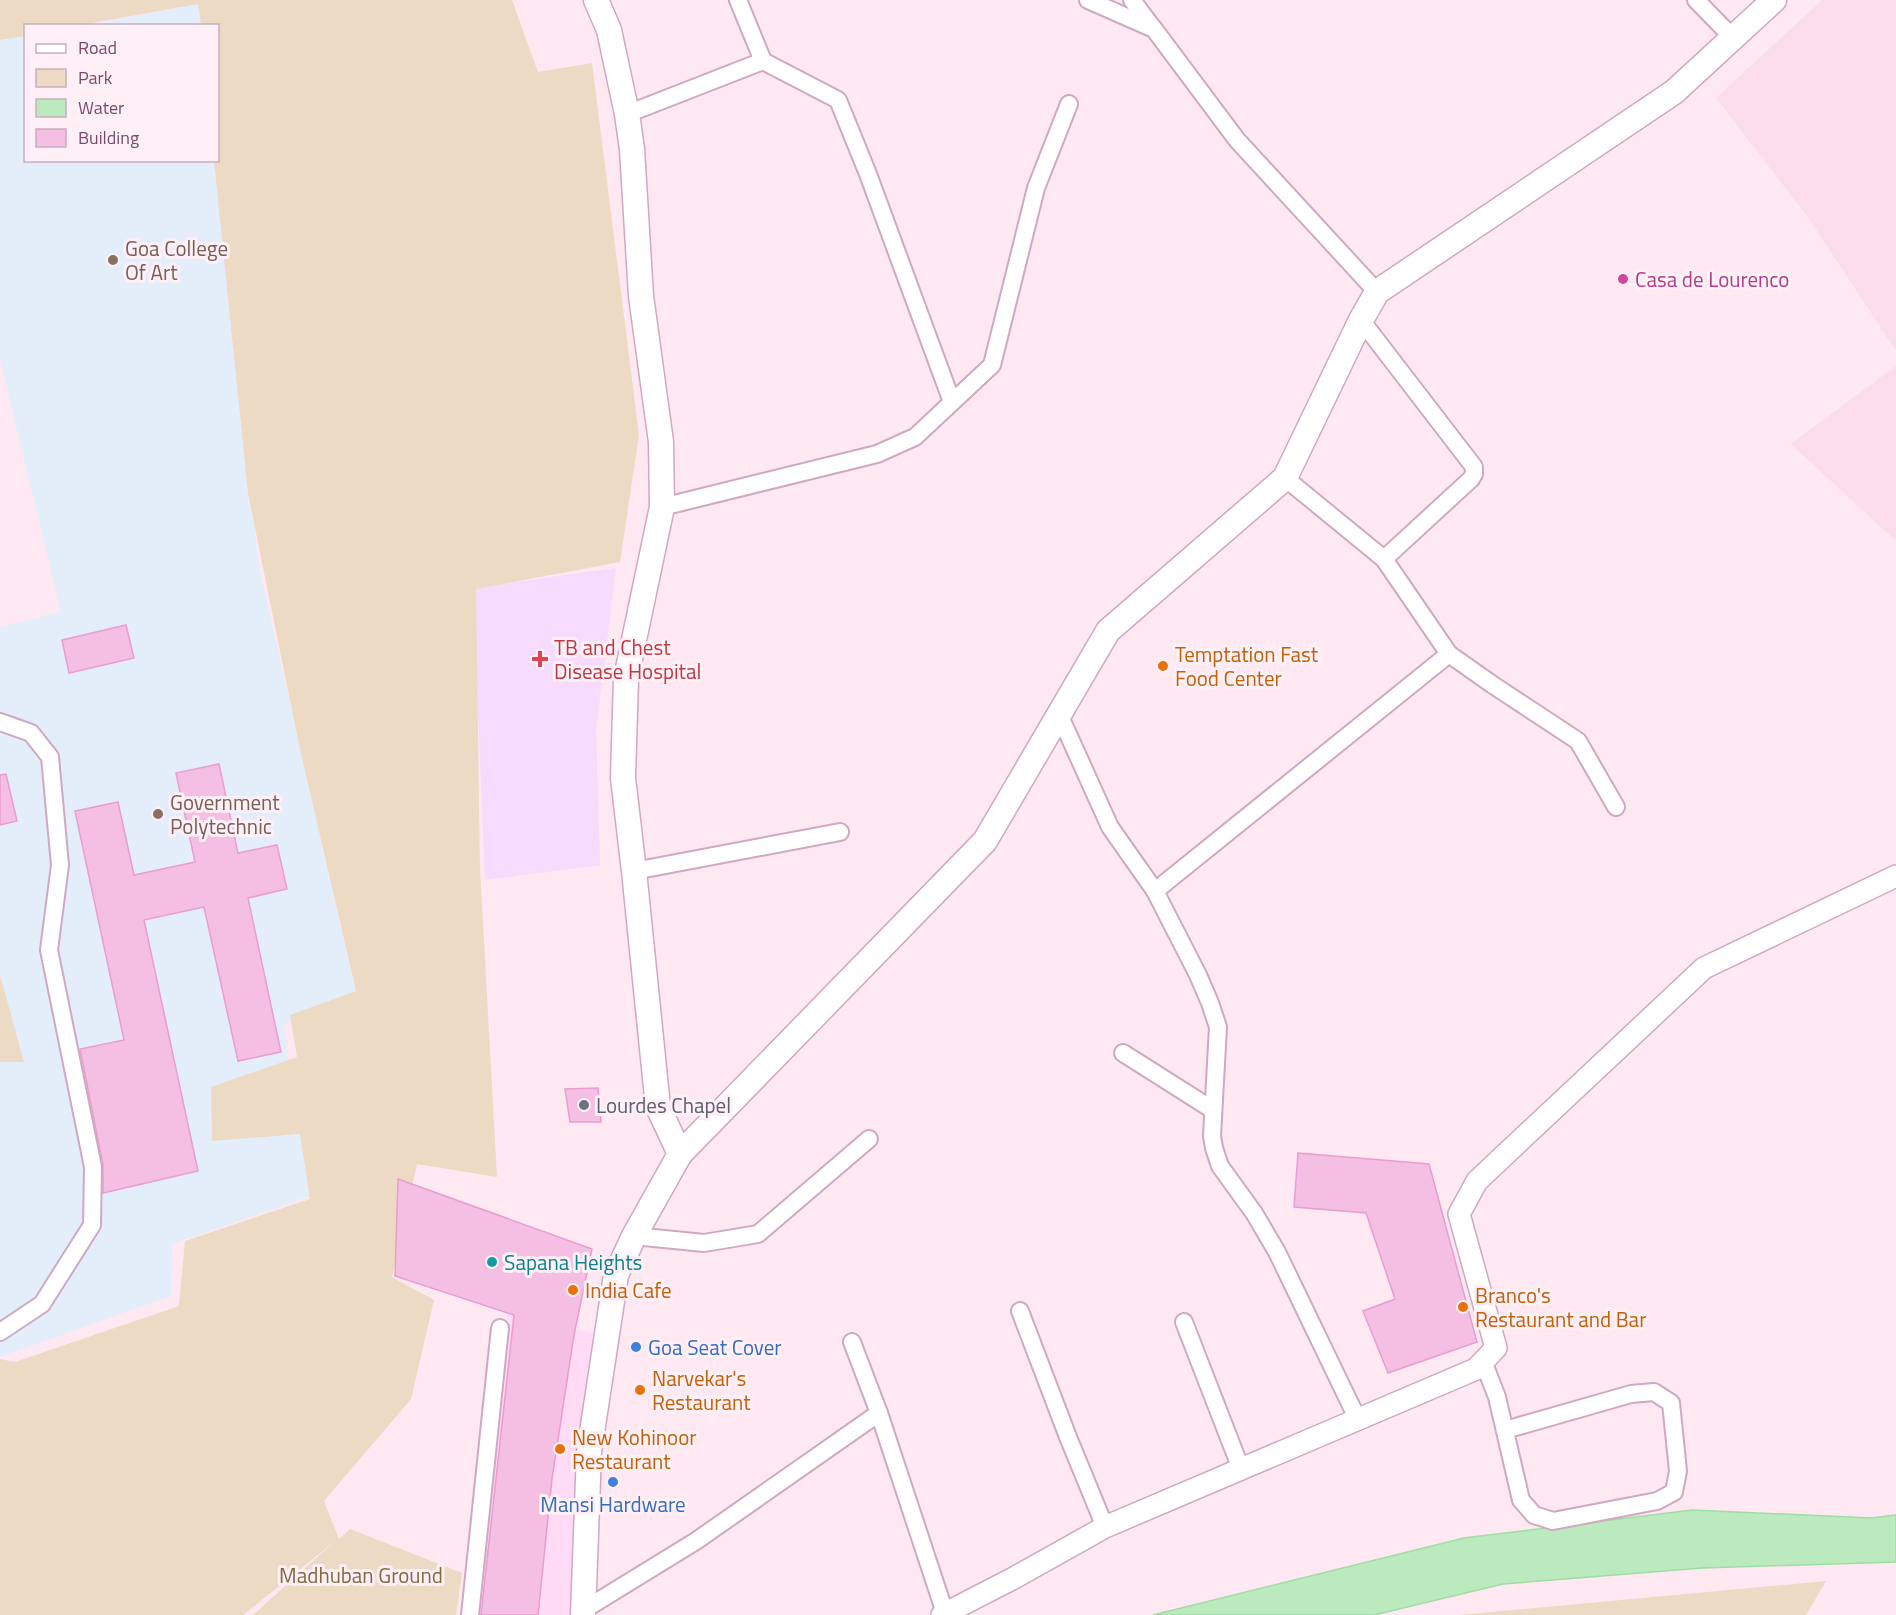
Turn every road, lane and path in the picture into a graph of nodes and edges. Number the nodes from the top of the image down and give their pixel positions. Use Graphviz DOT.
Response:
graph roads {
  1 [pos="596,0"];
  2 [pos="738,0"];
  3 [pos="1088,0"];
  4 [pos="1132,0"];
  5 [pos="1696,0"];
  6 [pos="1774,0"];
  7 [pos="1154,29"];
  8 [pos="1733,38"];
  9 [pos="763,61"];
  10 [pos="1069,104"];
  11 [pos="627,114"];
  12 [pos="1377,292"];
  13 [pos="1360,320"];
  14 [pos="952,402"];
  15 [pos="1285,478"];
  16 [pos="662,507"];
  17 [pos="1384,559"];
  18 [pos="1449,654"];
  19 [pos="1059,714"];
  20 [pos="0,722"];
  21 [pos="1616,807"];
  22 [pos="840,832"];
  23 [pos="634,871"];
  24 [pos="1896,876"];
  25 [pos="1155,891"];
  26 [pos="1123,1053"];
  27 [pos="1213,1110"];
  28 [pos="869,1139"];
  29 [pos="680,1154"];
  30 [pos="634,1236"];
  31 [pos="1020,1311"];
  32 [pos="1184,1322"];
  33 [pos="500,1328"];
  34 [pos="0,1332"];
  35 [pos="852,1342"];
  36 [pos="1483,1361"];
  37 [pos="879,1413"];
  38 [pos="1358,1420"];
  39 [pos="1505,1430"];
  40 [pos="1241,1469"];
  41 [pos="1105,1527"];
  42 [pos="582,1613"];
  43 [pos="943,1614"];
  44 [pos="470,1615"];
  1 -- 11 [label="main road"];
  2 -- 9 [label="street"];
  3 -- 7 [label="street"];
  4 -- 7 [label="street"];
  5 -- 8 [label="street"];
  6 -- 8 [label="main road"];
  7 -- 12 [label="street"];
  8 -- 12 [label="main road"];
  9 -- 11 [label="street"];
  9 -- 14 [label="street"];
  10 -- 14 [label="street"];
  11 -- 16 [label="main road"];
  12 -- 13 [label="main road"];
  13 -- 15 [label="main road"];
  13 -- 17 [label="street"];
  14 -- 16 [label="street"];
  15 -- 17 [label="street"];
  15 -- 19 [label="main road"];
  16 -- 23 [label="main road"];
  17 -- 18 [label="street"];
  18 -- 21 [label="street"];
  18 -- 25 [label="street"];
  19 -- 25 [label="street"];
  19 -- 29 [label="main road"];
  20 -- 34 [label="street"];
  22 -- 23 [label="street"];
  23 -- 29 [label="main road"];
  24 -- 36 [label="street"];
  25 -- 27 [label="street"];
  26 -- 27 [label="street"];
  27 -- 38 [label="street"];
  28 -- 30 [label="street"];
  29 -- 30 [label="main road"];
  30 -- 42 [label="main road"];
  31 -- 41 [label="street"];
  32 -- 40 [label="street"];
  33 -- 44 [label="street"];
  35 -- 37 [label="street"];
  36 -- 38 [label="street"];
  36 -- 39 [label="street"];
  37 -- 42 [label="street"];
  37 -- 43 [label="street"];
  38 -- 40 [label="street"];
  39 -- 39 [label="street"];
  40 -- 41 [label="street"];
  41 -- 43 [label="street"];
}
